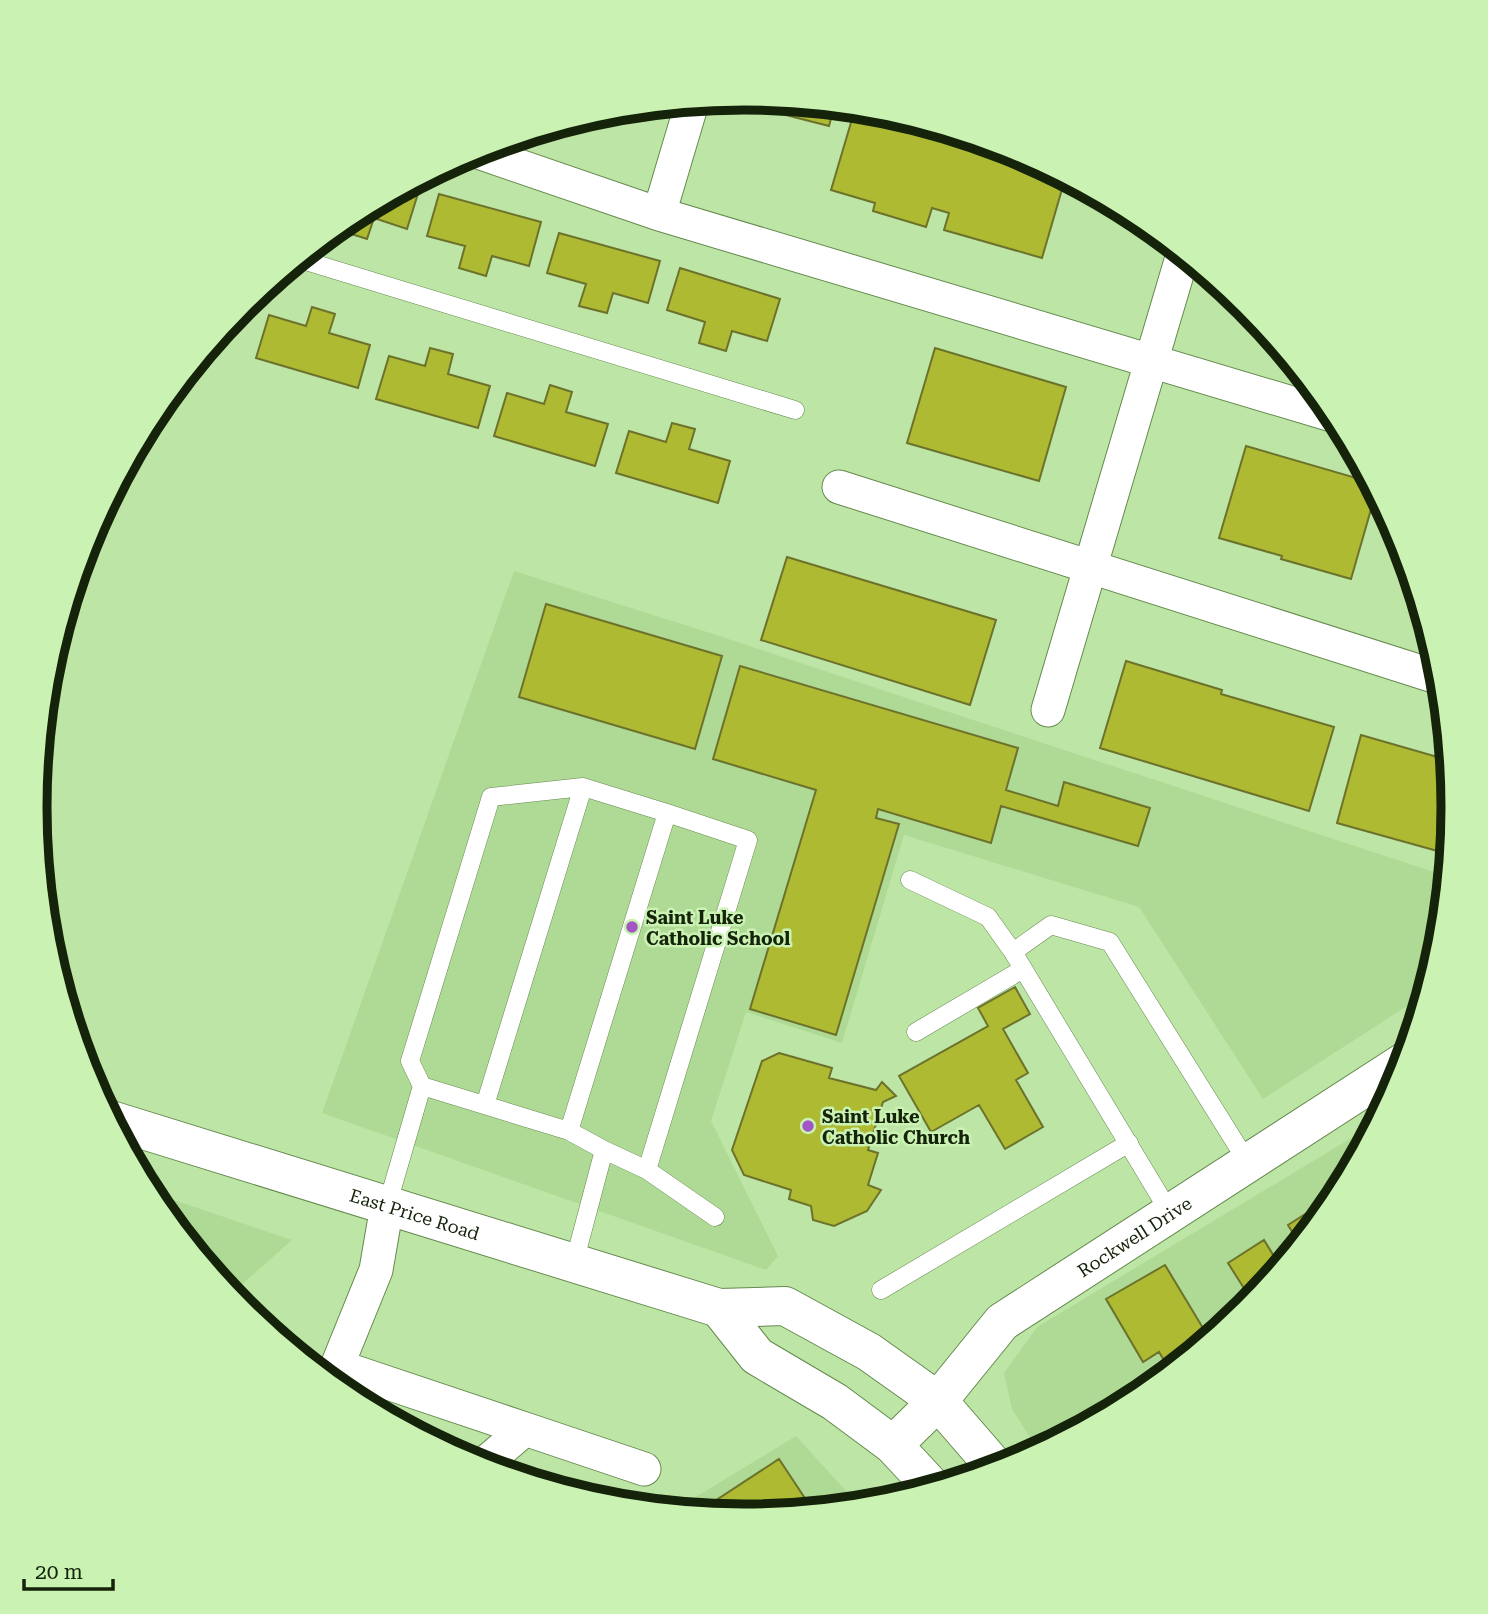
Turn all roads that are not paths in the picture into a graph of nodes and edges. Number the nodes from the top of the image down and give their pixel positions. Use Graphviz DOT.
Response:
graph roads {
  1 [pos="689,113"];
  2 [pos="493,157"];
  3 [pos="659,214"];
  4 [pos="310,262"];
  5 [pos="1180,264"];
  6 [pos="1150,359"];
  7 [pos="795,410"];
  8 [pos="1316,410"];
  9 [pos="839,487"];
  10 [pos="1089,566"];
  11 [pos="1428,674"];
  12 [pos="1048,710"];
  13 [pos="583,787"];
  14 [pos="667,813"];
  15 [pos="910,880"];
  16 [pos="1013,952"];
  17 [pos="1023,969"];
  18 [pos="916,1032"];
  19 [pos="1389,1072"];
  20 [pos="422,1086"];
  21 [pos="485,1105"];
  22 [pos="124,1124"];
  23 [pos="569,1131"];
  24 [pos="1129,1143"];
  25 [pos="604,1150"];
  26 [pos="1248,1163"];
  27 [pos="647,1170"];
  28 [pos="387,1206"];
  29 [pos="1170,1213"];
  30 [pos="715,1217"];
  31 [pos="574,1264"];
  32 [pos="881,1290"];
  33 [pos="719,1308"];
  34 [pos="333,1369"];
  35 [pos="338,1373"];
  36 [pos="938,1401"];
  37 [pos="525,1429"];
  38 [pos="893,1445"];
  39 [pos="493,1457"];
  40 [pos="989,1459"];
  41 [pos="644,1469"];
  42 [pos="925,1480"];
  1 -- 3 [label="street"];
  2 -- 3 [label="street"];
  3 -- 6 [label="street"];
  4 -- 7 [label="lane"];
  5 -- 6 [label="street"];
  6 -- 8 [label="street"];
  6 -- 10 [label="street"];
  9 -- 10 [label="street"];
  10 -- 11 [label="street"];
  10 -- 12 [label="street"];
  13 -- 14 [label="lane"];
  13 -- 20 [label="lane"];
  13 -- 21 [label="lane"];
  14 -- 23 [label="lane"];
  14 -- 27 [label="lane"];
  15 -- 16 [label="lane"];
  16 -- 17 [label="lane"];
  16 -- 26 [label="lane"];
  17 -- 18 [label="lane"];
  17 -- 24 [label="lane"];
  19 -- 26 [label="main road, Rockwell Drive"];
  20 -- 21 [label="lane"];
  20 -- 28 [label="lane"];
  21 -- 23 [label="lane"];
  22 -- 28 [label="main road, East Price Road"];
  23 -- 25 [label="lane"];
  24 -- 29 [label="lane"];
  24 -- 32 [label="lane"];
  25 -- 27 [label="lane"];
  25 -- 31 [label="lane"];
  26 -- 29 [label="main road, Rockwell Drive"];
  27 -- 30 [label="lane"];
  28 -- 31 [label="main road, East Price Road"];
  28 -- 34 [label="street"];
  29 -- 36 [label="main road, Rockwell Drive"];
  31 -- 33 [label="main road, East Price Road"];
  33 -- 36 [label="main road, East Price Road"];
  33 -- 38 [label="main road"];
  35 -- 37 [label="street"];
  36 -- 38 [label="main road, Rockwell Drive"];
  36 -- 40 [label="main road, East Price Road"];
  37 -- 39 [label="street"];
  37 -- 41 [label="street"];
  38 -- 42 [label="main road"];
}
